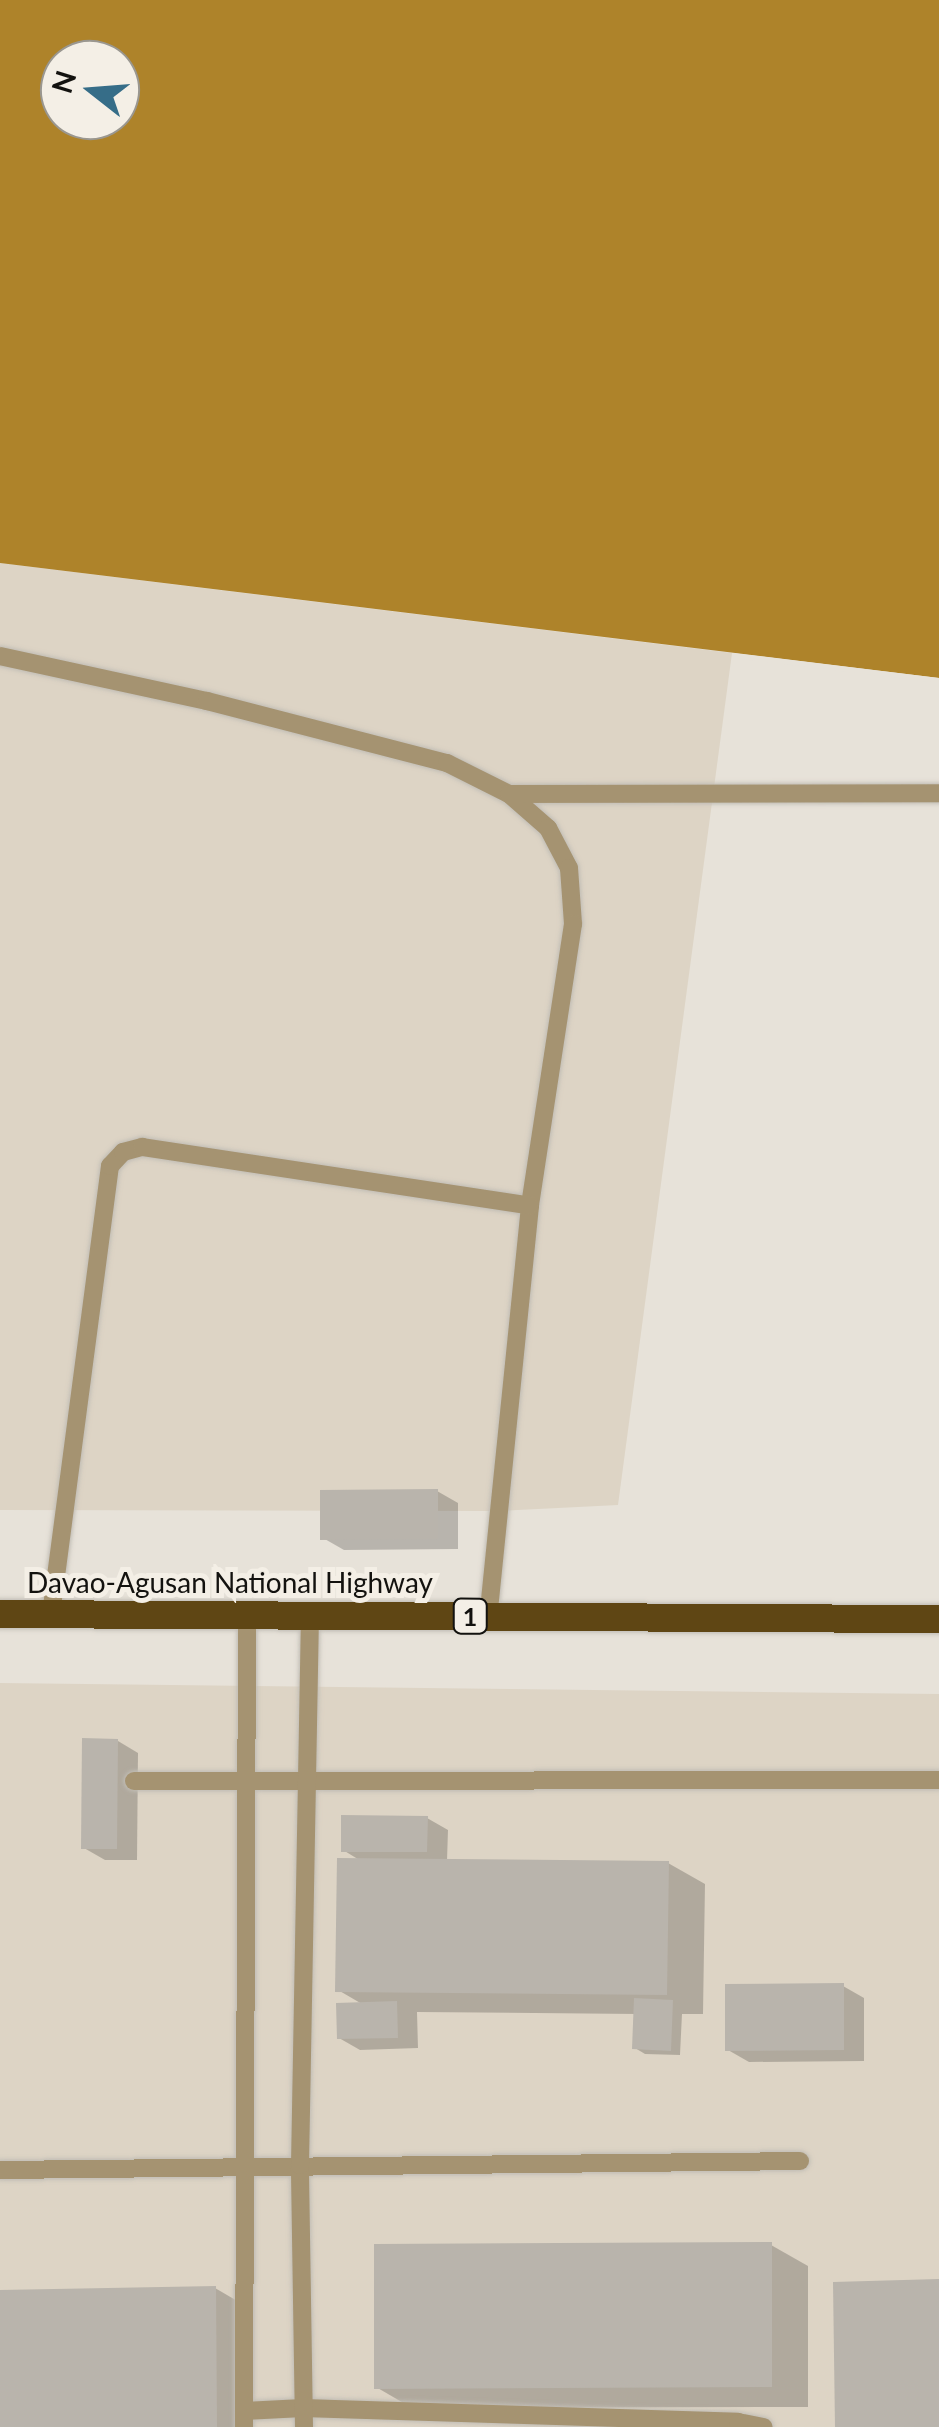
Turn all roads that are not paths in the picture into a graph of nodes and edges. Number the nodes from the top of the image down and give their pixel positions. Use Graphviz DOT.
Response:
graph roads {
  1 [pos="0,656"];
  2 [pos="939,793"];
  3 [pos="509,794"];
  4 [pos="530,1206"];
  5 [pos="0,1614"];
  6 [pos="50,1614"];
  7 [pos="247,1615"];
  8 [pos="310,1615"];
  9 [pos="488,1616"];
  10 [pos="939,1619"];
  11 [pos="134,1780"];
  12 [pos="939,1780"];
  13 [pos="247,1781"];
  14 [pos="308,1783"];
  15 [pos="800,2160"];
  16 [pos="244,2164"];
  17 [pos="300,2165"];
  18 [pos="0,2170"];
  19 [pos="303,2418"];
  20 [pos="244,2419"];
  21 [pos="764,2427"];
  1 -- 3 [label="lane"];
  2 -- 3 [label="lane"];
  3 -- 4 [label="lane"];
  4 -- 6 [label="lane"];
  4 -- 9 [label="lane"];
  5 -- 6 [label="highway, Davao-Agusan National Highway / 1"];
  6 -- 7 [label="highway, Davao-Agusan National Highway / 1"];
  7 -- 8 [label="highway, Davao-Agusan National Highway / 1"];
  7 -- 13 [label="lane"];
  8 -- 9 [label="highway, Davao-Agusan National Highway / 1"];
  8 -- 14 [label="lane"];
  9 -- 10 [label="highway, Davao-Agusan National Highway / 1"];
  11 -- 13 [label="lane"];
  12 -- 14 [label="lane"];
  13 -- 14 [label="lane"];
  13 -- 16 [label="lane"];
  14 -- 17 [label="lane"];
  15 -- 17 [label="lane"];
  16 -- 17 [label="lane"];
  16 -- 18 [label="lane"];
  16 -- 20 [label="lane"];
  17 -- 19 [label="lane"];
  19 -- 20 [label="lane"];
  19 -- 21 [label="lane"];
}
